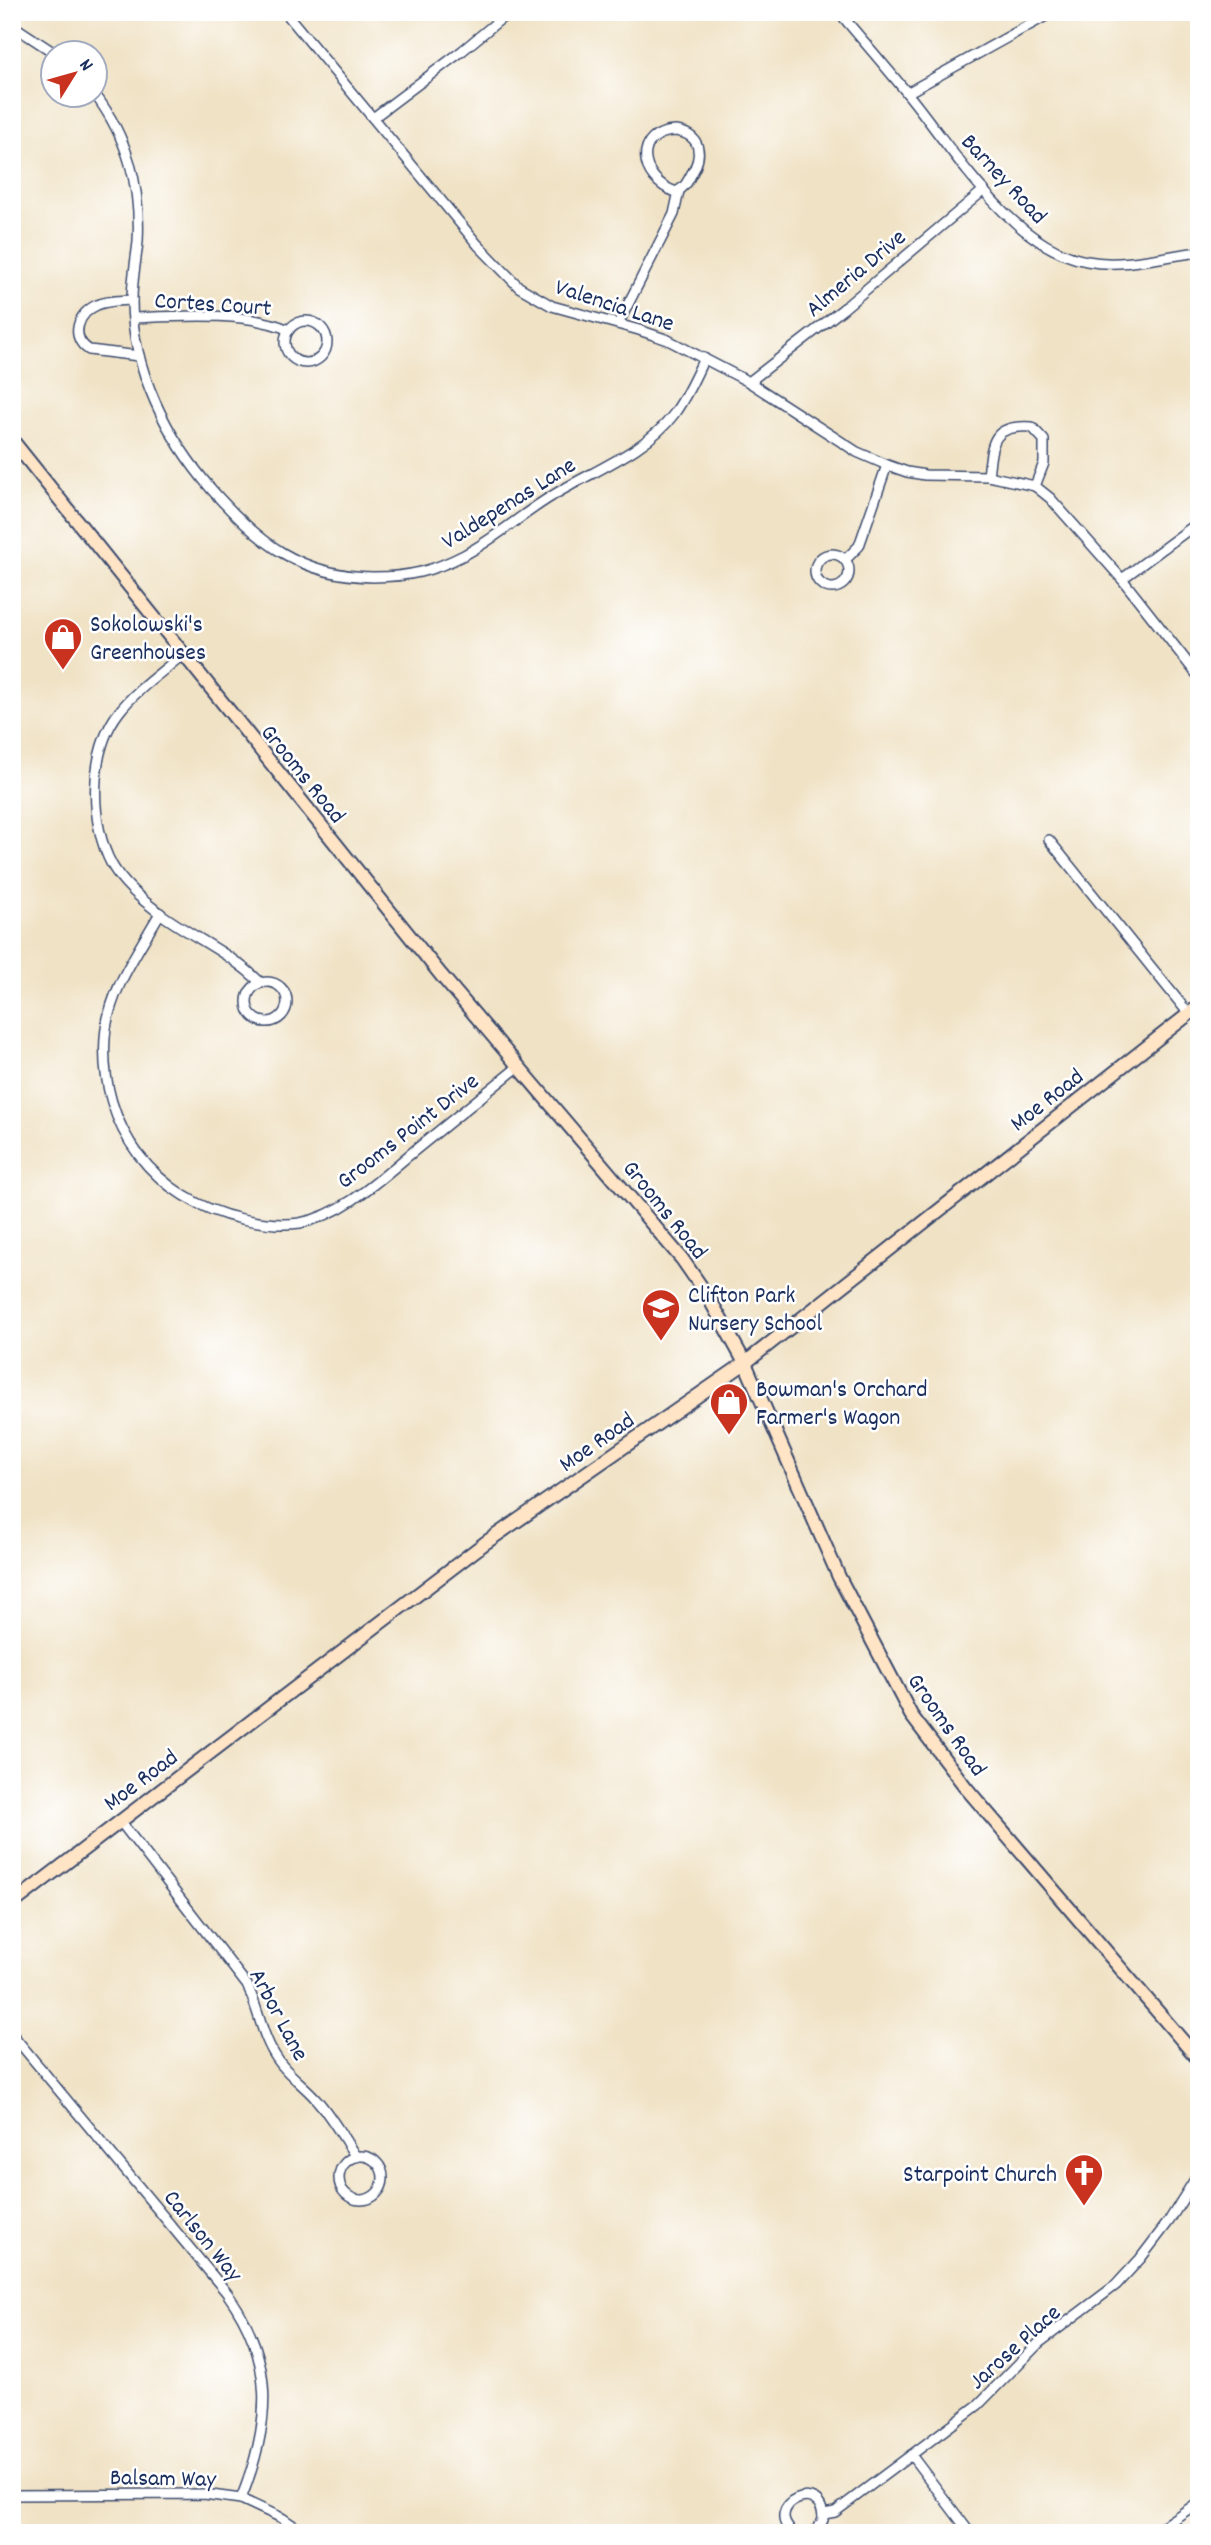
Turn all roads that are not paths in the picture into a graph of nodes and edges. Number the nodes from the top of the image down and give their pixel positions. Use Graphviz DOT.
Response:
graph roads {
  1 [pos="285,12"];
  2 [pos="509,12"];
  3 [pos="839,12"];
  4 [pos="1053,12"];
  5 [pos="12,25"];
  6 [pos="38,42"];
  7 [pos="907,93"];
  8 [pos="105,108"];
  9 [pos="373,118"];
  10 [pos="984,190"];
  11 [pos="680,191"];
  12 [pos="1199,252"];
  13 [pos="132,300"];
  14 [pos="134,318"];
  15 [pos="618,324"];
  16 [pos="289,330"];
  17 [pos="139,356"];
  18 [pos="704,358"];
  19 [pos="749,382"];
  20 [pos="12,440"];
  21 [pos="887,466"];
  22 [pos="988,476"];
  23 [pos="1035,486"];
  24 [pos="1199,522"];
  25 [pos="845,560"];
  26 [pos="1122,579"];
  27 [pos="183,656"];
  28 [pos="1199,677"];
  29 [pos="1049,840"];
  30 [pos="160,913"];
  31 [pos="261,983"];
  32 [pos="1194,1010"];
  33 [pos="518,1067"];
  34 [pos="745,1363"];
  35 [pos="120,1821"];
  36 [pos="12,1904"];
  37 [pos="12,2034"];
  38 [pos="1199,2060"];
  39 [pos="356,2157"];
  40 [pos="1199,2173"];
  41 [pos="911,2455"];
  42 [pos="12,2495"];
  43 [pos="241,2498"];
  44 [pos="1199,2502"];
  45 [pos="824,2514"];
  46 [pos="303,2533"];
  47 [pos="793,2533"];
  48 [pos="815,2533"];
  49 [pos="970,2533"];
  50 [pos="1153,2533"];
  1 -- 9 [label="street, Valencia Lane"];
  2 -- 9 [label="street"];
  3 -- 7 [label="street, Barney Road"];
  4 -- 7 [label="street"];
  5 -- 6 [label="street"];
  7 -- 10 [label="street, Barney Road"];
  8 -- 13 [label="street, Valdepenas Lane"];
  9 -- 15 [label="street, Valencia Lane"];
  10 -- 12 [label="street, Barney Road"];
  10 -- 19 [label="street, Almeria Drive"];
  11 -- 11 [label="street"];
  11 -- 15 [label="street"];
  13 -- 14 [label="street, Valdepenas Lane"];
  13 -- 17 [label="street"];
  14 -- 16 [label="street, Cortes Court"];
  14 -- 17 [label="street, Valdepenas Lane"];
  15 -- 18 [label="street, Valencia Lane"];
  16 -- 16 [label="street, Cortes Court"];
  17 -- 18 [label="street, Valdepenas Lane"];
  18 -- 19 [label="street, Valencia Lane"];
  19 -- 21 [label="street, Valencia Lane"];
  20 -- 27 [label="street, Grooms Road"];
  21 -- 22 [label="street, Valencia Lane"];
  21 -- 25 [label="street"];
  22 -- 23 [label="street, Valencia Lane"];
  22 -- 23 [label="street"];
  23 -- 26 [label="street"];
  24 -- 26 [label="street"];
  26 -- 28 [label="street"];
  27 -- 30 [label="street"];
  27 -- 33 [label="street, Grooms Road"];
  29 -- 32 [label="street"];
  30 -- 31 [label="street"];
  30 -- 33 [label="street, Grooms Point Drive"];
  31 -- 31 [label="street"];
  32 -- 34 [label="street, Moe Road"];
  33 -- 34 [label="street, Grooms Road"];
  34 -- 35 [label="street, Moe Road"];
  34 -- 38 [label="street, Grooms Road"];
  35 -- 36 [label="street, Moe Road"];
  35 -- 39 [label="street, Arbor Lane"];
  37 -- 43 [label="street, Carlson Way"];
  39 -- 39 [label="street, Arbor Lane"];
  40 -- 41 [label="street, Jarose Place"];
  41 -- 45 [label="street, Jarose Place"];
  41 -- 49 [label="street"];
  42 -- 43 [label="street, Balsam Way"];
  43 -- 46 [label="street, Balsam Way"];
  44 -- 50 [label="street"];
  45 -- 47 [label="street"];
  45 -- 48 [label="street"];
}
